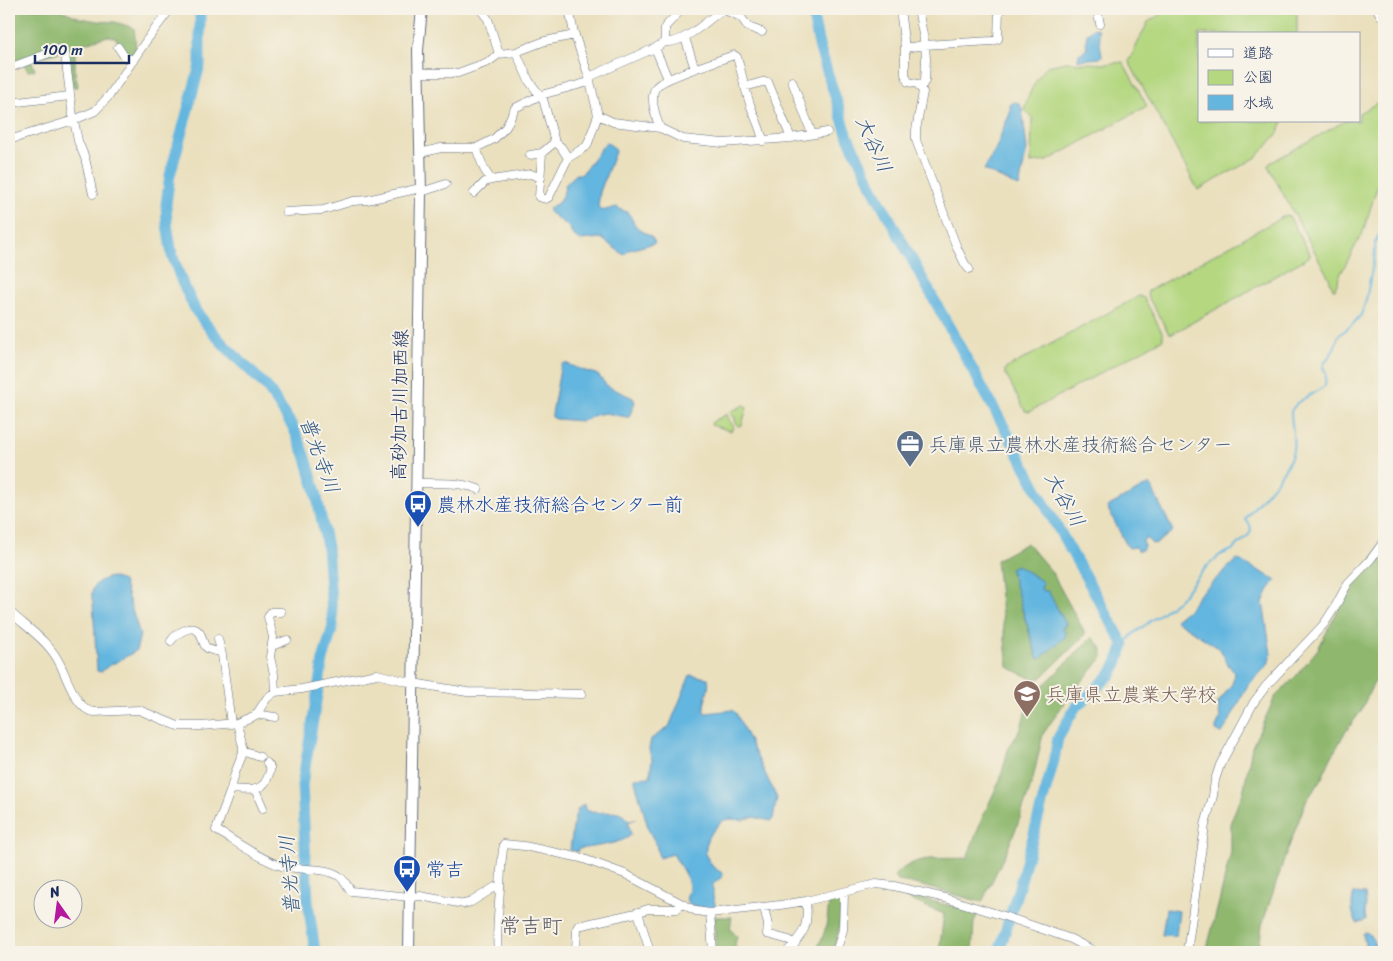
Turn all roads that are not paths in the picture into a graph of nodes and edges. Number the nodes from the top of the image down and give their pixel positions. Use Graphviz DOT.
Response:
graph roads {
  1 [pos="170,9"];
  2 [pos="422,9"];
  3 [pos="480,9"];
  4 [pos="569,9"];
  5 [pos="682,9"];
  6 [pos="790,9"];
  7 [pos="842,9"];
  8 [pos="900,9"];
  9 [pos="918,9"];
  10 [pos="999,9"];
  11 [pos="1097,9"];
  12 [pos="720,10"];
  13 [pos="1100,24"];
  14 [pos="762,32"];
  15 [pos="575,35"];
  16 [pos="685,38"];
  17 [pos="666,42"];
  18 [pos="925,45"];
  19 [pos="118,47"];
  20 [pos="656,48"];
  21 [pos="905,48"];
  22 [pos="516,52"];
  23 [pos="499,54"];
  24 [pos="134,61"];
  25 [pos="9,68"];
  26 [pos="695,69"];
  27 [pos="418,73"];
  28 [pos="589,79"];
  29 [pos="668,79"];
  30 [pos="792,81"];
  31 [pos="744,86"];
  32 [pos="921,87"];
  33 [pos="540,95"];
  34 [pos="70,96"];
  35 [pos="9,103"];
  36 [pos="598,115"];
  37 [pos="74,120"];
  38 [pos="660,128"];
  39 [pos="827,132"];
  40 [pos="812,134"];
  41 [pos="791,138"];
  42 [pos="9,140"];
  43 [pos="763,141"];
  44 [pos="555,142"];
  45 [pos="476,148"];
  46 [pos="420,152"];
  47 [pos="542,153"];
  48 [pos="530,155"];
  49 [pos="568,158"];
  50 [pos="541,178"];
  51 [pos="491,180"];
  52 [pos="446,184"];
  53 [pos="421,190"];
  54 [pos="474,193"];
  55 [pos="92,194"];
  56 [pos="286,212"];
  57 [pos="969,269"];
  58 [pos="416,484"];
  59 [pos="478,489"];
  60 [pos="1384,541"];
  61 [pos="9,611"];
  62 [pos="281,612"];
  63 [pos="218,639"];
  64 [pos="287,640"];
  65 [pos="172,641"];
  66 [pos="272,646"];
  67 [pos="221,652"];
  68 [pos="413,683"];
  69 [pos="275,692"];
  70 [pos="582,694"];
  71 [pos="258,713"];
  72 [pos="275,717"];
  73 [pos="234,723"];
  74 [pos="243,751"];
  75 [pos="260,757"];
  76 [pos="268,763"];
  77 [pos="231,789"];
  78 [pos="255,789"];
  79 [pos="263,808"];
  80 [pos="499,888"];
  81 [pos="844,892"];
  82 [pos="410,897"];
  83 [pos="806,901"];
  84 [pos="681,904"];
  85 [pos="764,907"];
  86 [pos="638,912"];
  87 [pos="710,913"];
  88 [pos="795,944"];
  89 [pos="409,952"];
  90 [pos="498,952"];
  91 [pos="576,952"];
  92 [pos="650,952"];
  93 [pos="713,952"];
  94 [pos="787,952"];
  95 [pos="836,952"];
  96 [pos="1096,952"];
  97 [pos="1186,952"];
  1 -- 24 [label="street"];
  2 -- 27 [label="main road, 高砂加古川加西線"];
  3 -- 23 [label="street"];
  4 -- 15 [label="street"];
  5 -- 17 [label="street"];
  6 -- 7 [label="street"];
  8 -- 21 [label="street"];
  9 -- 18 [label="street"];
  10 -- 18 [label="street"];
  11 -- 13 [label="street"];
  12 -- 14 [label="street"];
  12 -- 16 [label="street"];
  15 -- 22 [label="street"];
  15 -- 28 [label="street"];
  16 -- 17 [label="street"];
  16 -- 26 [label="street"];
  17 -- 20 [label="street"];
  18 -- 21 [label="street"];
  18 -- 32 [label="street"];
  19 -- 24 [label="street"];
  20 -- 28 [label="street"];
  20 -- 29 [label="street"];
  21 -- 32 [label="street"];
  22 -- 23 [label="street"];
  22 -- 33 [label="street"];
  23 -- 27 [label="street"];
  24 -- 37 [label="street"];
  25 -- 34 [label="street"];
  26 -- 29 [label="street"];
  26 -- 31 [label="street"];
  27 -- 46 [label="main road, 高砂加古川加西線"];
  28 -- 33 [label="street"];
  28 -- 36 [label="street"];
  29 -- 38 [label="street"];
  30 -- 40 [label="street"];
  31 -- 41 [label="street"];
  31 -- 43 [label="street"];
  32 -- 57 [label="street"];
  33 -- 44 [label="street"];
  33 -- 45 [label="street"];
  34 -- 35 [label="street"];
  34 -- 37 [label="street"];
  36 -- 38 [label="street"];
  36 -- 49 [label="street"];
  37 -- 42 [label="street"];
  37 -- 55 [label="street"];
  38 -- 43 [label="street"];
  39 -- 40 [label="street"];
  40 -- 41 [label="street"];
  41 -- 43 [label="street"];
  44 -- 47 [label="street"];
  44 -- 49 [label="street"];
  45 -- 46 [label="street"];
  45 -- 51 [label="street"];
  46 -- 53 [label="main road, 高砂加古川加西線"];
  47 -- 48 [label="street"];
  47 -- 50 [label="street"];
  49 -- 50 [label="street"];
  50 -- 51 [label="street"];
  51 -- 54 [label="street"];
  52 -- 53 [label="street"];
  53 -- 56 [label="street"];
  53 -- 58 [label="main road, 高砂加古川加西線"];
  58 -- 59 [label="street"];
  58 -- 68 [label="main road, 高砂加古川加西線"];
  60 -- 97 [label="street"];
  61 -- 73 [label="street"];
  62 -- 66 [label="street"];
  63 -- 67 [label="street"];
  64 -- 66 [label="street"];
  65 -- 67 [label="street"];
  66 -- 69 [label="street"];
  67 -- 73 [label="street"];
  68 -- 69 [label="street"];
  68 -- 70 [label="street"];
  68 -- 82 [label="main road, 高砂加古川加西線"];
  69 -- 71 [label="street"];
  71 -- 72 [label="street"];
  71 -- 73 [label="street"];
  73 -- 74 [label="street"];
  74 -- 75 [label="street"];
  74 -- 77 [label="street"];
  76 -- 78 [label="street"];
  77 -- 78 [label="street"];
  77 -- 82 [label="street"];
  78 -- 79 [label="street"];
  80 -- 82 [label="street"];
  80 -- 84 [label="street"];
  80 -- 90 [label="street"];
  81 -- 83 [label="street"];
  81 -- 95 [label="street"];
  81 -- 96 [label="street"];
  82 -- 89 [label="main road, 高砂加古川加西線"];
  83 -- 85 [label="street"];
  83 -- 88 [label="street"];
  84 -- 86 [label="street"];
  84 -- 87 [label="street"];
  85 -- 87 [label="street"];
  85 -- 88 [label="street"];
  86 -- 91 [label="street"];
  86 -- 92 [label="street"];
  87 -- 93 [label="street"];
  88 -- 94 [label="street"];
}
